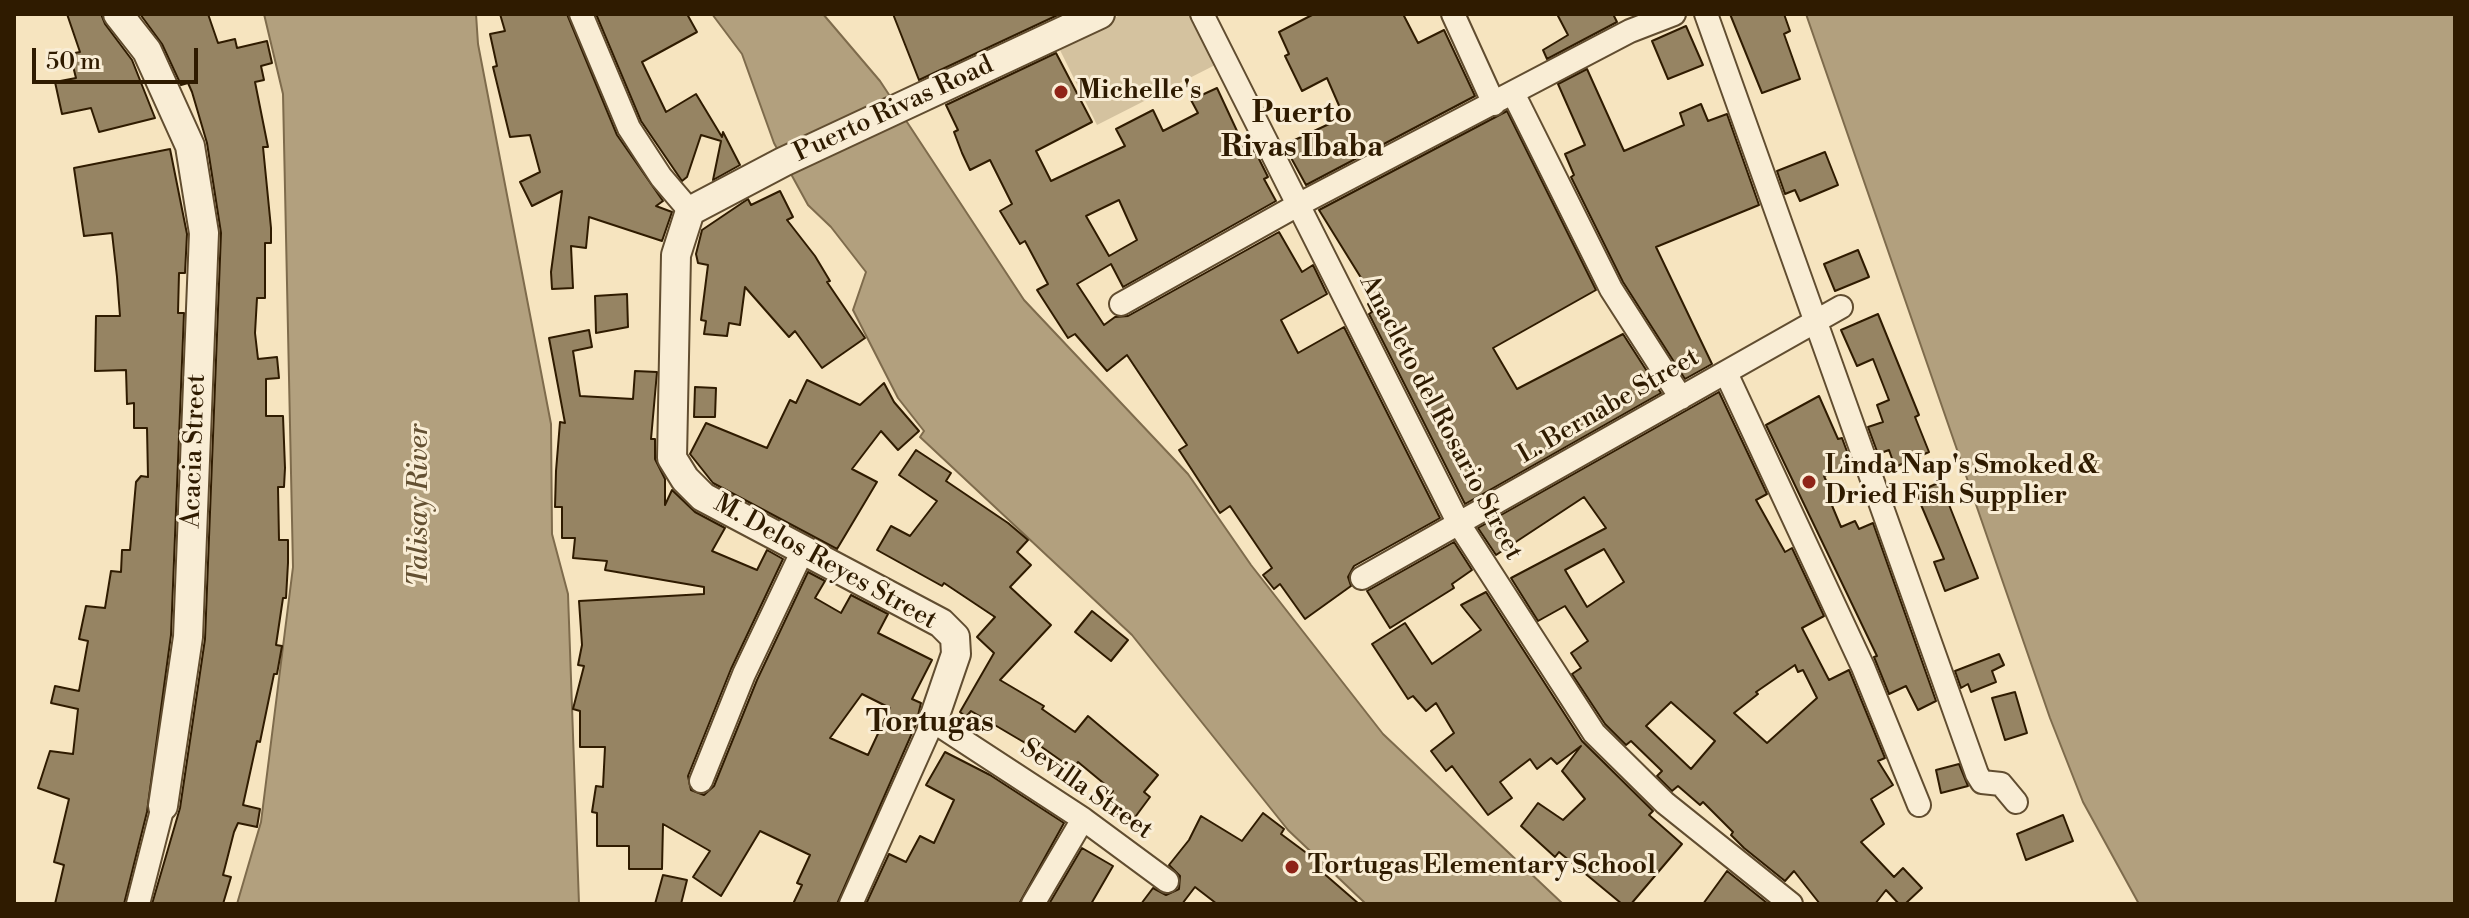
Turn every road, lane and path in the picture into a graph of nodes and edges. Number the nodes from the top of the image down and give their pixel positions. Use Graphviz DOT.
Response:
graph roads {
  1 [pos="118,14"];
  2 [pos="581,14"];
  3 [pos="1100,14"];
  4 [pos="1202,14"];
  5 [pos="1453,14"];
  6 [pos="1674,14"];
  7 [pos="1706,14"];
  8 [pos="1626,22"];
  9 [pos="1504,99"];
  10 [pos="1296,206"];
  11 [pos="690,211"];
  12 [pos="1121,304"];
  13 [pos="1841,307"];
  14 [pos="1816,319"];
  15 [pos="1726,373"];
  16 [pos="1681,398"];
  17 [pos="1459,524"];
  18 [pos="803,550"];
  19 [pos="1362,578"];
  20 [pos="933,721"];
  21 [pos="701,781"];
  22 [pos="2016,802"];
  23 [pos="1919,805"];
  24 [pos="163,806"];
  25 [pos="1083,819"];
  26 [pos="1167,881"];
  27 [pos="138,904"];
  28 [pos="851,904"];
  29 [pos="1033,904"];
  30 [pos="1791,904"];
  1 -- 24 [label="street, Acacia Street"];
  2 -- 11 [label="street"];
  3 -- 11 [label="street, Puerto Rivas Road"];
  4 -- 10 [label="street, Anacleto del Rosario Street"];
  5 -- 9 [label="street"];
  6 -- 8 [label="street"];
  7 -- 14 [label="street"];
  8 -- 9 [label="street"];
  9 -- 10 [label="street"];
  9 -- 16 [label="street"];
  10 -- 12 [label="street"];
  10 -- 17 [label="street, Anacleto del Rosario Street"];
  11 -- 18 [label="street, M. Delos Reyes Street"];
  13 -- 14 [label="street, L. Bernabe Street"];
  14 -- 15 [label="street, L. Bernabe Street"];
  14 -- 22 [label="street"];
  15 -- 16 [label="street, L. Bernabe Street"];
  15 -- 23 [label="street"];
  16 -- 17 [label="street, L. Bernabe Street"];
  17 -- 19 [label="street, L. Bernabe Street"];
  17 -- 30 [label="street, Anacleto del Rosario Street"];
  18 -- 20 [label="street, M. Delos Reyes Street"];
  18 -- 21 [label="street"];
  20 -- 25 [label="street, Sevilla Street"];
  20 -- 28 [label="street, M. Delos Reyes Street"];
  24 -- 27 [label="street, Acacia Street"];
  25 -- 26 [label="street, Sevilla Street"];
  25 -- 29 [label="street"];
}
